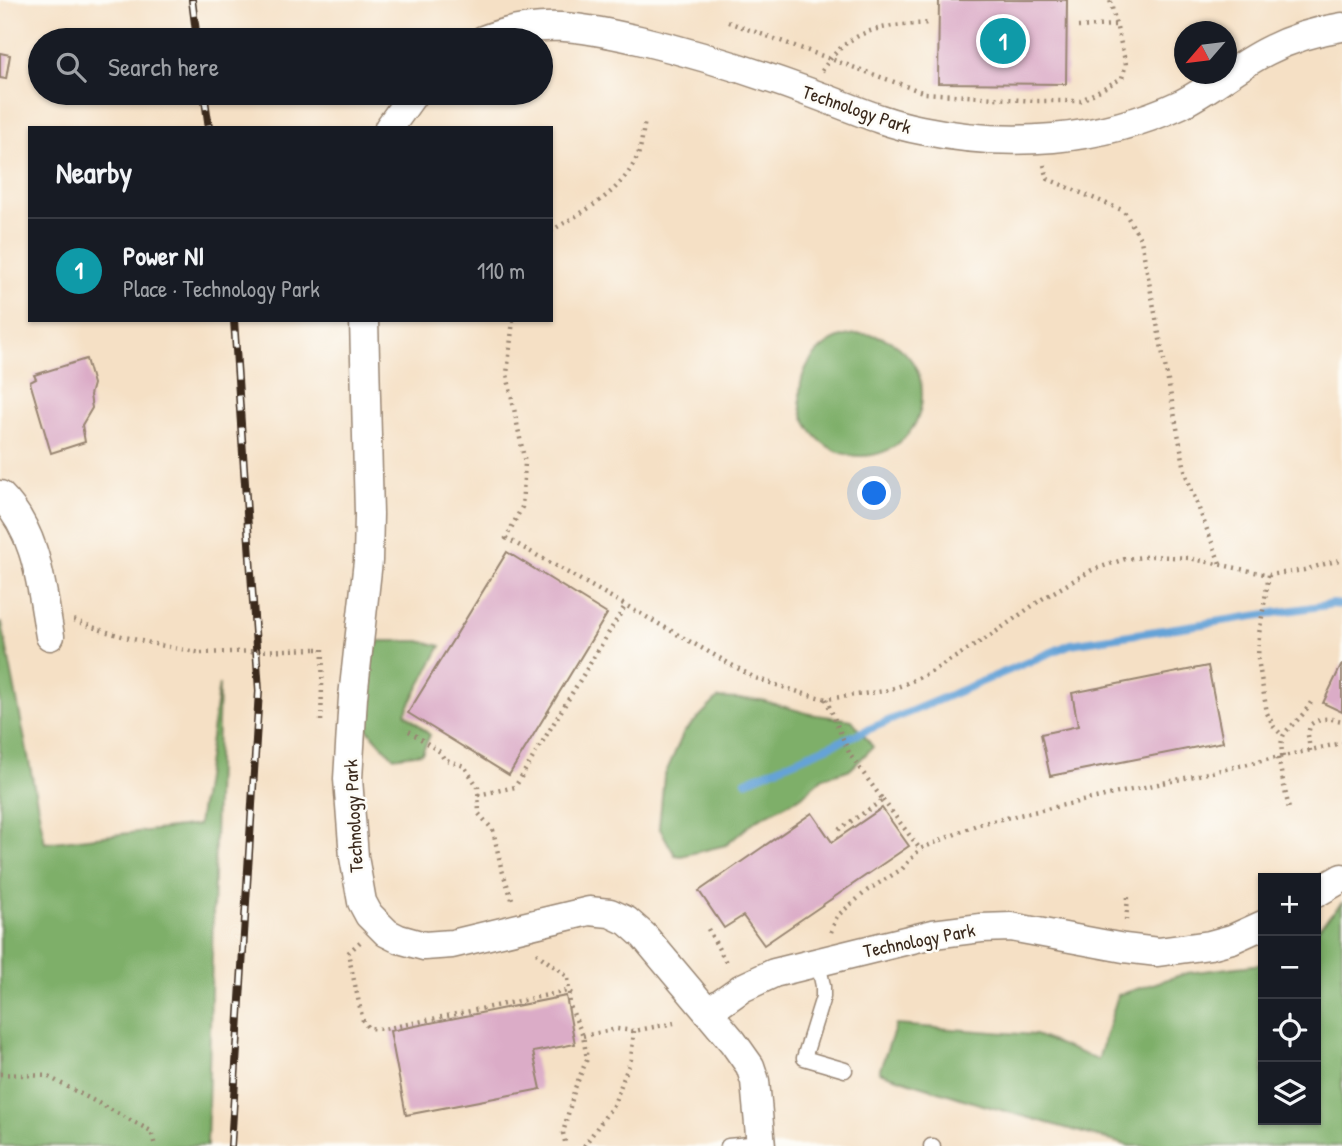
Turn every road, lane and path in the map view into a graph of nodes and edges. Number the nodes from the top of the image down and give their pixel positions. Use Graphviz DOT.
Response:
graph roads {
  1 [pos="1110,0"];
  2 [pos="728,22"];
  3 [pos="930,23"];
  4 [pos="1115,25"];
  5 [pos="1078,27"];
  6 [pos="1342,27"];
  7 [pos="524,28"];
  8 [pos="830,58"];
  9 [pos="809,93"];
  10 [pos="405,105"];
  11 [pos="645,121"];
  12 [pos="390,126"];
  13 [pos="1042,154"];
  14 [pos="553,230"];
  15 [pos="364,322"];
  16 [pos="513,322"];
  17 [pos="0,495"];
  18 [pos="1342,559"];
  19 [pos="1222,567"];
  20 [pos="1269,575"];
  21 [pos="625,606"];
  22 [pos="45,608"];
  23 [pos="50,636"];
  24 [pos="825,699"];
  25 [pos="1313,699"];
  26 [pos="1342,721"];
  27 [pos="321,729"];
  28 [pos="409,731"];
  29 [pos="1282,735"];
  30 [pos="1342,743"];
  31 [pos="1310,751"];
  32 [pos="1280,758"];
  33 [pos="478,795"];
  34 [pos="884,800"];
  35 [pos="1289,809"];
  36 [pos="835,832"];
  37 [pos="920,849"];
  38 [pos="1342,878"];
  39 [pos="1321,890"];
  40 [pos="379,925"];
  41 [pos="519,927"];
  42 [pos="1258,927"];
  43 [pos="708,929"];
  44 [pos="818,962"];
  45 [pos="742,988"];
  46 [pos="567,991"];
  47 [pos="576,996"];
  48 [pos="708,1012"];
  49 [pos="674,1024"];
  50 [pos="634,1031"];
  51 [pos="583,1036"];
  52 [pos="845,1070"];
  53 [pos="0,1074"];
  54 [pos="761,1145"];
  55 [pos="155,1146"];
  56 [pos="565,1146"];
  57 [pos="584,1146"];
  58 [pos="728,1146"];
  1 -- 4 [label="path"];
  2 -- 8 [label="path"];
  3 -- 8 [label="path"];
  4 -- 5 [label="path"];
  4 -- 8 [label="path"];
  6 -- 9 [label="street, Technology Park"];
  7 -- 9 [label="street, Technology Park"];
  8 -- 9 [label="path"];
  10 -- 12 [label="street"];
  11 -- 14 [label="path"];
  13 -- 19 [label="path"];
  15 -- 40 [label="street, Technology Park"];
  16 -- 21 [label="path"];
  17 -- 22 [label="street"];
  18 -- 20 [label="path"];
  19 -- 20 [label="path"];
  19 -- 24 [label="path"];
  20 -- 29 [label="path"];
  21 -- 24 [label="path"];
  21 -- 33 [label="path"];
  22 -- 23 [label="street"];
  22 -- 27 [label="path, bridge"];
  24 -- 34 [label="path"];
  25 -- 29 [label="path"];
  26 -- 31 [label="path"];
  28 -- 33 [label="path"];
  29 -- 32 [label="path"];
  30 -- 31 [label="path"];
  31 -- 32 [label="path"];
  32 -- 35 [label="path"];
  32 -- 37 [label="path"];
  33 -- 41 [label="path"];
  34 -- 36 [label="path"];
  34 -- 37 [label="path"];
  37 -- 44 [label="path"];
  38 -- 39 [label="street"];
  40 -- 41 [label="street, Technology Park"];
  40 -- 46 [label="path"];
  41 -- 46 [label="path"];
  41 -- 48 [label="street, Technology Park"];
  42 -- 44 [label="street, Technology Park"];
  43 -- 45 [label="path"];
  44 -- 45 [label="street, Technology Park"];
  44 -- 52 [label="lane"];
  45 -- 48 [label="street, Technology Park"];
  46 -- 47 [label="path"];
  46 -- 51 [label="path"];
  48 -- 54 [label="street, Technology Park"];
  49 -- 50 [label="path"];
  50 -- 51 [label="path"];
  50 -- 57 [label="path"];
  51 -- 56 [label="path"];
  53 -- 55 [label="path"];
  54 -- 58 [label="lane"];
}
